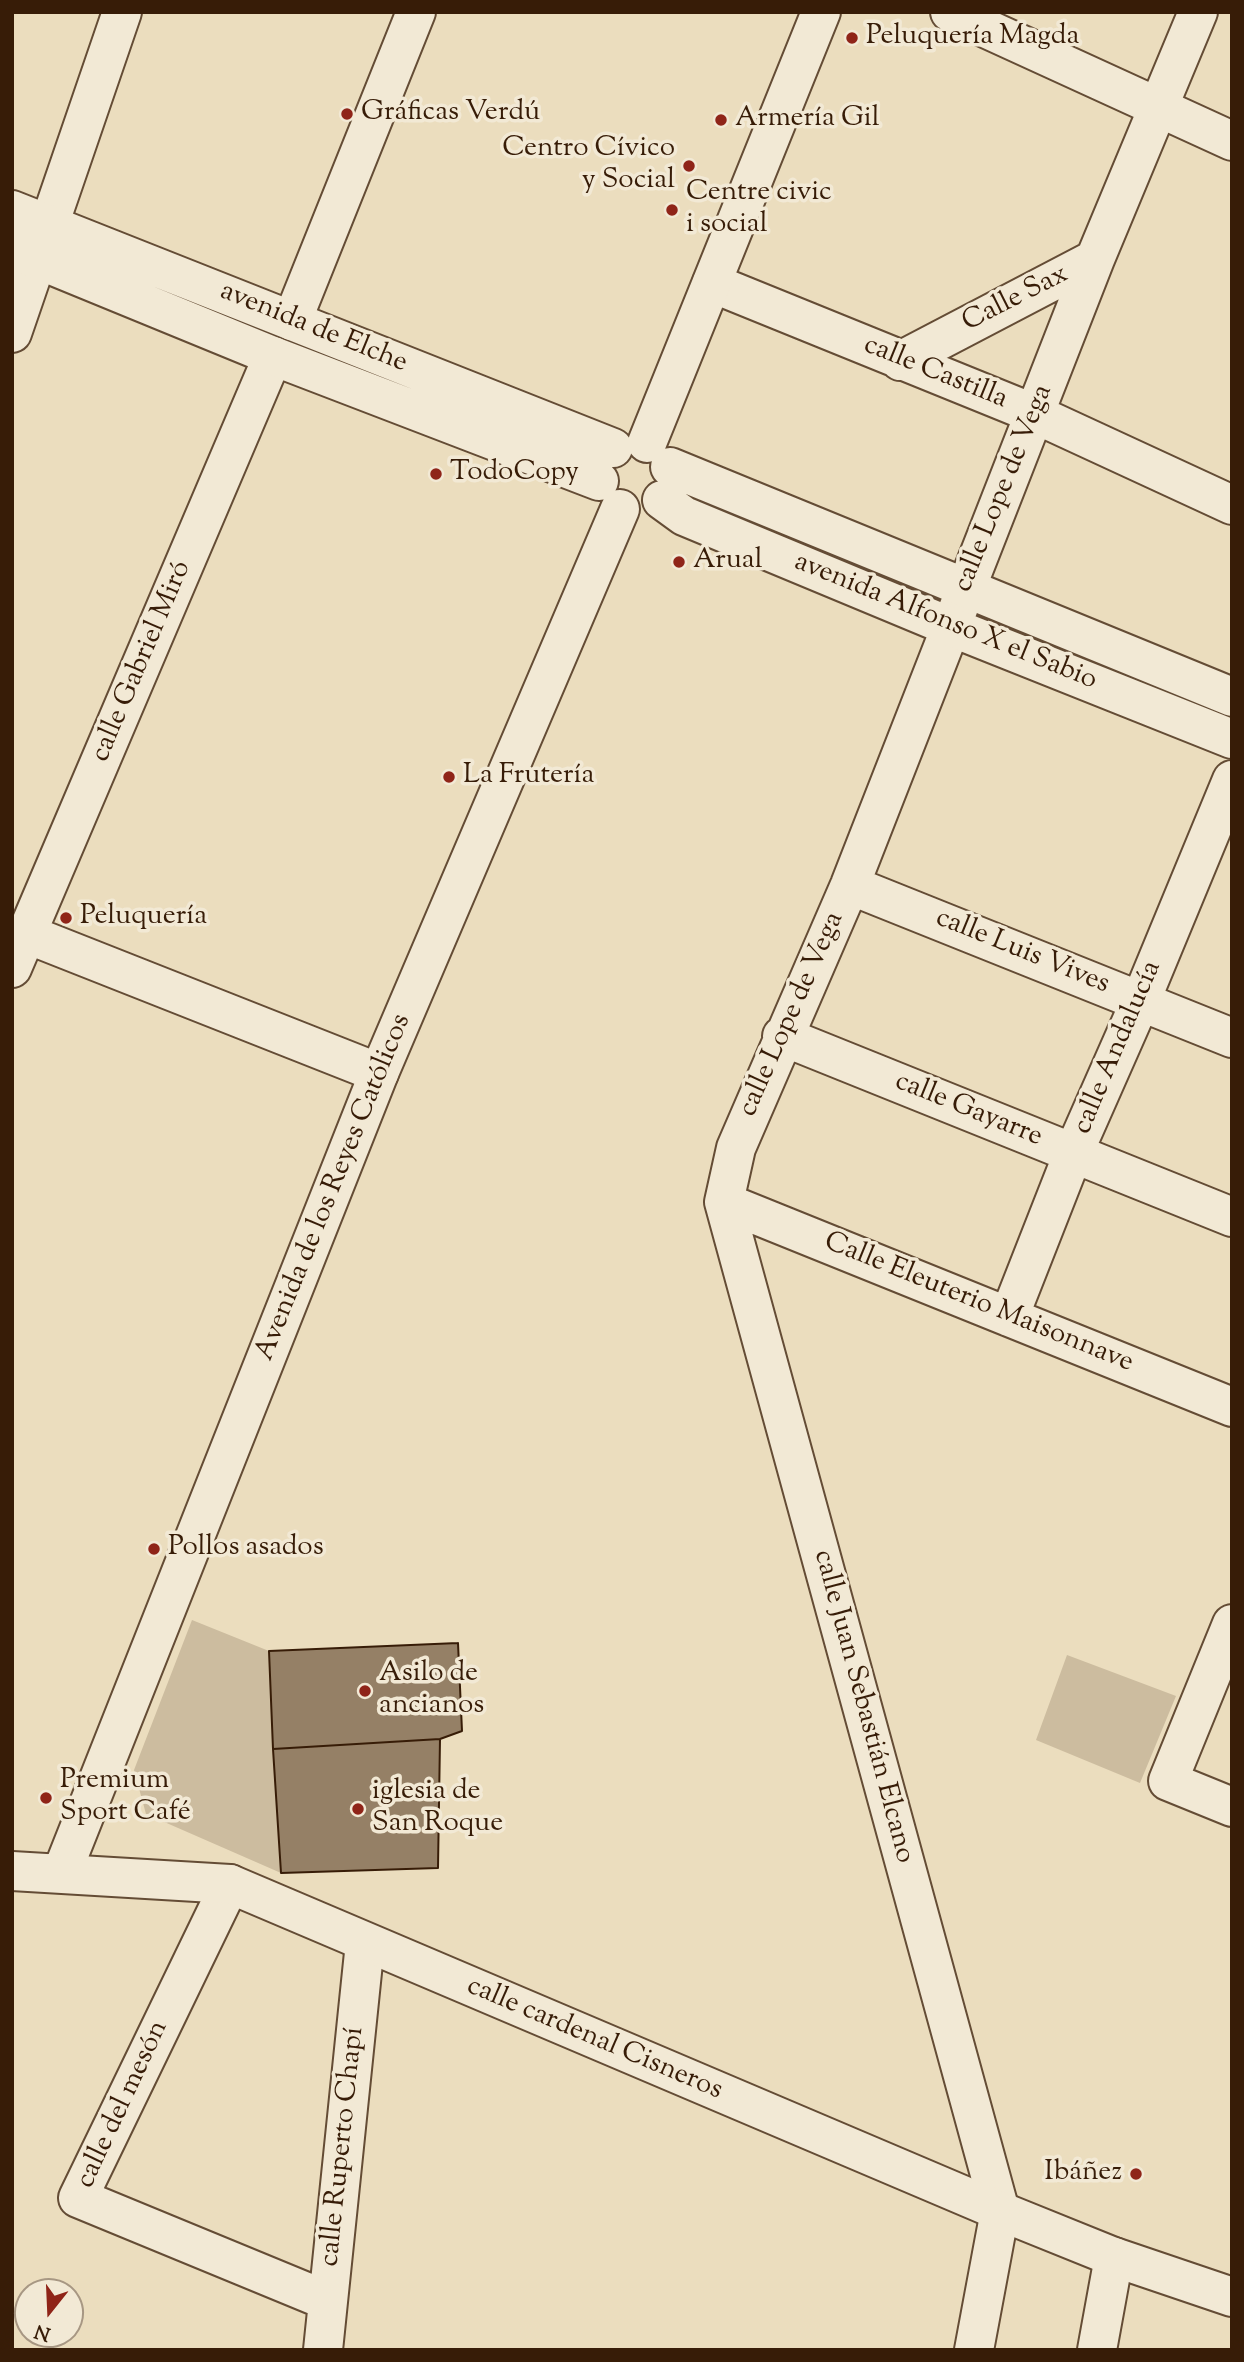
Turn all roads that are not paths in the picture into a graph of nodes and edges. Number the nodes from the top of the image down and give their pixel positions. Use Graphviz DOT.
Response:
graph roads {
  1 [pos="122,12"];
  2 [pos="416,12"];
  3 [pos="821,12"];
  4 [pos="950,12"];
  5 [pos="1198,12"];
  6 [pos="1158,109"];
  7 [pos="1232,141"];
  8 [pos="12,210"];
  9 [pos="33,245"];
  10 [pos="1095,260"];
  11 [pos="712,283"];
  12 [pos="292,321"];
  13 [pos="12,333"];
  14 [pos="273,356"];
  15 [pos="900,361"];
  16 [pos="1035,414"];
  17 [pos="635,475"];
  18 [pos="1232,505"];
  19 [pos="965,590"];
  20 [pos="951,627"];
  21 [pos="1232,697"];
  22 [pos="1232,739"];
  23 [pos="1232,780"];
  24 [pos="850,885"];
  25 [pos="17,945"];
  26 [pos="1141,1000"];
  27 [pos="782,1035"];
  28 [pos="1232,1038"];
  29 [pos="379,1073"];
  30 [pos="1073,1154"];
  31 [pos="724,1202"];
  32 [pos="1232,1217"];
  33 [pos="1009,1317"];
  34 [pos="1232,1406"];
  35 [pos="1232,1624"];
  36 [pos="1232,1807"];
  37 [pos="12,1871"];
  38 [pos="62,1872"];
  39 [pos="230,1884"];
  40 [pos="365,1944"];
  41 [pos="1000,2211"];
  42 [pos="1114,2257"];
  43 [pos="1232,2297"];
  44 [pos="328,2301"];
  45 [pos="323,2350"];
  46 [pos="974,2350"];
  47 [pos="1097,2350"];
  1 -- 9 [label="street"];
  2 -- 12 [label="street"];
  3 -- 11 [label="street, Avenida de los Reyes Católicos"];
  4 -- 6 [label="street"];
  5 -- 6 [label="street, calle Lope de Vega"];
  6 -- 7 [label="street"];
  6 -- 10 [label="street, calle Lope de Vega"];
  8 -- 9 [label="street, avenida de Elche"];
  9 -- 12 [label="street, avenida de Elche"];
  9 -- 13 [label="street"];
  9 -- 14 [label="street, avenida de Elche"];
  10 -- 15 [label="street, Calle Sax"];
  10 -- 16 [label="street, calle Lope de Vega"];
  11 -- 15 [label="street, calle Castilla"];
  11 -- 17 [label="street, Avenida de los Reyes Católicos"];
  12 -- 17 [label="street, avenida de Elche"];
  14 -- 17 [label="street, avenida de Elche"];
  14 -- 25 [label="street, calle Gabriel Miró"];
  15 -- 16 [label="street, calle Castilla"];
  16 -- 18 [label="street, calle Castilla"];
  16 -- 19 [label="street, calle Lope de Vega"];
  17 -- 19 [label="street, avenida Alfonso X el Sabio"];
  17 -- 20 [label="street, avenida Alfonso X el Sabio"];
  17 -- 29 [label="street, Avenida de los Reyes Católicos"];
  19 -- 20 [label="street, calle Lope de Vega"];
  19 -- 21 [label="street, avenida Alfonso X el Sabio"];
  20 -- 22 [label="street, avenida Alfonso X el Sabio"];
  20 -- 24 [label="street, calle Lope de Vega"];
  23 -- 26 [label="street, calle Andalucía"];
  24 -- 26 [label="street, calle Luis Vives"];
  24 -- 27 [label="street, calle Lope de Vega"];
  25 -- 29 [label="street"];
  26 -- 28 [label="street, calle Luis Vives"];
  26 -- 30 [label="street, calle Andalucía"];
  27 -- 30 [label="street, calle Gayarre"];
  27 -- 31 [label="street, calle Lope de Vega"];
  29 -- 38 [label="street, Avenida de los Reyes Católicos"];
  30 -- 32 [label="street, calle Gayarre"];
  30 -- 33 [label="street, calle Andalucía"];
  31 -- 33 [label="street, Calle Eleuterio Maisonnave"];
  31 -- 41 [label="street, calle Juan Sebastián Elcano"];
  33 -- 34 [label="street, Calle Eleuterio Maisonnave"];
  35 -- 36 [label="street"];
  37 -- 38 [label="street, calle cardenal Cisneros"];
  38 -- 39 [label="street, calle cardenal Cisneros"];
  39 -- 40 [label="street, calle cardenal Cisneros"];
  39 -- 44 [label="street, calle del mesón"];
  40 -- 41 [label="street, calle cardenal Cisneros"];
  40 -- 44 [label="street, calle Ruperto Chapí"];
  41 -- 42 [label="street, calle cardenal Cisneros"];
  41 -- 46 [label="street"];
  42 -- 43 [label="street, calle cardenal Cisneros"];
  42 -- 47 [label="street"];
  44 -- 45 [label="street, calle Ruperto Chapí"];
}
